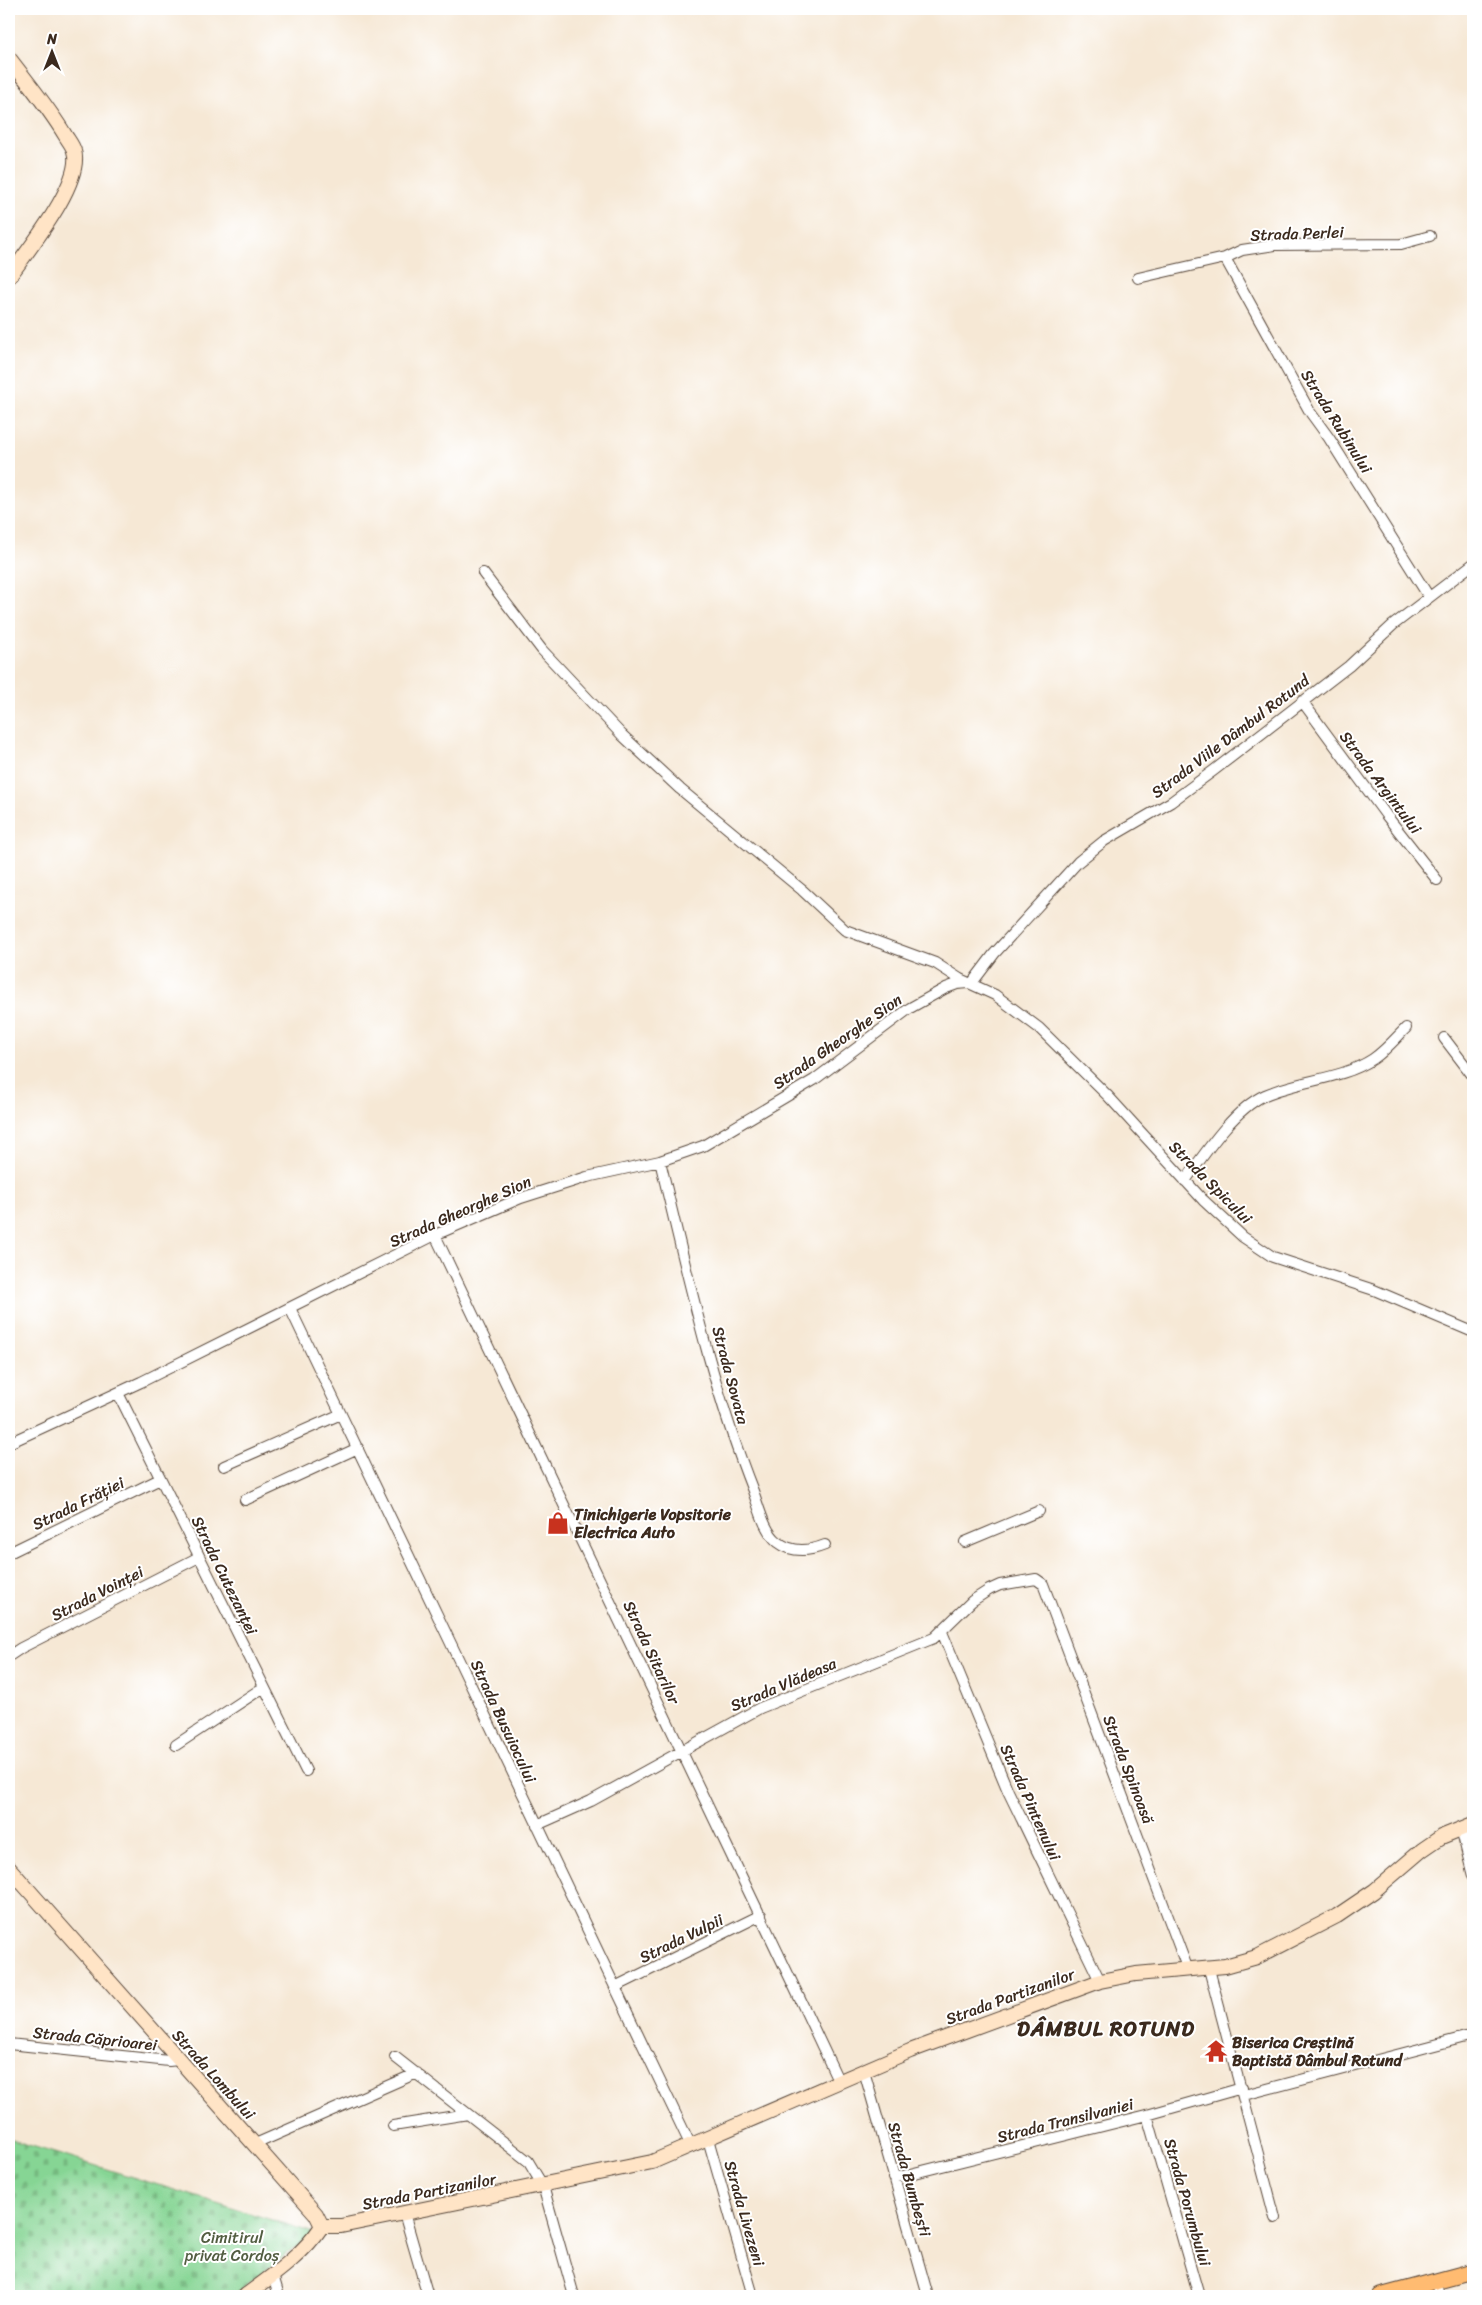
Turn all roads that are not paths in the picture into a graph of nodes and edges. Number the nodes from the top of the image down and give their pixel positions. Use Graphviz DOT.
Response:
graph roads {
  1 [pos="9,58"];
  2 [pos="1430,236"];
  3 [pos="1225,258"];
  4 [pos="9,277"];
  5 [pos="1138,278"];
  6 [pos="1473,564"];
  7 [pos="483,573"];
  8 [pos="1429,597"];
  9 [pos="1302,701"];
  10 [pos="1438,880"];
  11 [pos="972,983"];
  12 [pos="1406,1028"];
  13 [pos="1444,1038"];
  14 [pos="1473,1076"];
  15 [pos="660,1161"];
  16 [pos="1185,1181"];
  17 [pos="435,1235"];
  18 [pos="290,1308"];
  19 [pos="1473,1332"];
  20 [pos="118,1393"];
  21 [pos="342,1414"];
  22 [pos="9,1443"];
  23 [pos="358,1448"];
  24 [pos="224,1466"];
  25 [pos="160,1479"];
  26 [pos="245,1500"];
  27 [pos="1039,1511"];
  28 [pos="965,1542"];
  29 [pos="825,1545"];
  30 [pos="9,1553"];
  31 [pos="199,1557"];
  32 [pos="1039,1579"];
  33 [pos="942,1632"];
  34 [pos="9,1656"];
  35 [pos="264,1688"];
  36 [pos="176,1744"];
  37 [pos="681,1751"];
  38 [pos="306,1771"];
  39 [pos="537,1825"];
  40 [pos="1467,1826"];
  41 [pos="9,1868"];
  42 [pos="1473,1876"];
  43 [pos="761,1915"];
  44 [pos="1209,1969"];
  45 [pos="1188,1970"];
  46 [pos="1100,1981"];
  47 [pos="615,1987"];
  48 [pos="1473,2035"];
  49 [pos="9,2044"];
  50 [pos="395,2057"];
  51 [pos="178,2060"];
  52 [pos="864,2071"];
  53 [pos="417,2073"];
  54 [pos="839,2082"];
  55 [pos="1243,2092"];
  56 [pos="468,2114"];
  57 [pos="1147,2115"];
  58 [pos="393,2126"];
  59 [pos="708,2139"];
  60 [pos="253,2145"];
  61 [pos="691,2146"];
  62 [pos="894,2178"];
  63 [pos="544,2186"];
  64 [pos="404,2212"];
  65 [pos="1275,2218"];
  66 [pos="322,2226"];
  67 [pos="1473,2271"];
  68 [pos="273,2275"];
  69 [pos="1438,2281"];
  70 [pos="245,2296"];
  71 [pos="279,2296"];
  72 [pos="428,2296"];
  73 [pos="574,2296"];
  74 [pos="753,2296"];
  75 [pos="928,2296"];
  76 [pos="1199,2296"];
  77 [pos="1380,2296"];
  78 [pos="1440,2296"];
  1 -- 4 [label="street"];
  2 -- 3 [label="street, Strada Perlei"];
  3 -- 5 [label="street, Strada Perlei"];
  3 -- 8 [label="street, Strada Rubinului"];
  6 -- 8 [label="street, Strada Viile Dâmbul Rotund"];
  7 -- 11 [label="street, Strada Spicului"];
  8 -- 9 [label="street, Strada Viile Dâmbul Rotund"];
  9 -- 10 [label="street, Strada Argintului"];
  9 -- 11 [label="street, Strada Viile Dâmbul Rotund"];
  11 -- 15 [label="street, Strada Gheorghe Sion"];
  11 -- 16 [label="street, Strada Spicului"];
  12 -- 16 [label="street"];
  13 -- 14 [label="street"];
  15 -- 17 [label="street, Strada Gheorghe Sion"];
  15 -- 29 [label="street, Strada Sovata"];
  16 -- 19 [label="street, Strada Spicului"];
  17 -- 18 [label="street, Strada Gheorghe Sion"];
  17 -- 37 [label="street, Strada Sitarilor"];
  18 -- 20 [label="street, Strada Gheorghe Sion"];
  18 -- 21 [label="street, Strada Busuiocului"];
  20 -- 22 [label="street, Strada Gheorghe Sion"];
  20 -- 25 [label="street, Strada Cutezanței"];
  21 -- 23 [label="street, Strada Busuiocului"];
  21 -- 24 [label="street"];
  23 -- 26 [label="street"];
  23 -- 39 [label="street, Strada Busuiocului"];
  25 -- 30 [label="street, Strada Frăției"];
  25 -- 31 [label="street, Strada Cutezanței"];
  27 -- 28 [label="street"];
  31 -- 34 [label="street, Strada Voinței"];
  31 -- 35 [label="street, Strada Cutezanței"];
  32 -- 33 [label="street, Strada Vlădeasa"];
  32 -- 45 [label="street, Strada Spinoasă"];
  33 -- 37 [label="street, Strada Vlădeasa"];
  33 -- 46 [label="street, Strada Pintenului"];
  35 -- 36 [label="street"];
  35 -- 38 [label="street, Strada Cutezanței"];
  37 -- 39 [label="street, Strada Vlădeasa"];
  37 -- 43 [label="street, Strada Sitarilor"];
  39 -- 47 [label="street, Strada Busuiocului"];
  40 -- 42 [label="street"];
  40 -- 44 [label="street, Strada Partizanilor"];
  41 -- 51 [label="street, Strada Lombului"];
  43 -- 47 [label="street, Strada Vulpii"];
  43 -- 54 [label="street, Strada Sitarilor"];
  44 -- 45 [label="street, Strada Partizanilor"];
  44 -- 55 [label="street"];
  45 -- 46 [label="street, Strada Partizanilor"];
  46 -- 52 [label="street, Strada Partizanilor"];
  47 -- 61 [label="street, Strada Busuiocului"];
  48 -- 55 [label="street, Strada Transilvaniei"];
  49 -- 51 [label="street, Strada Căprioarei"];
  50 -- 53 [label="street"];
  51 -- 60 [label="street, Strada Lombului"];
  52 -- 54 [label="street, Strada Partizanilor"];
  52 -- 62 [label="street, Strada Bumbești"];
  53 -- 56 [label="street"];
  53 -- 60 [label="street"];
  54 -- 59 [label="street, Strada Partizanilor"];
  55 -- 57 [label="street, Strada Transilvaniei"];
  55 -- 65 [label="street"];
  56 -- 58 [label="street"];
  56 -- 63 [label="street"];
  57 -- 62 [label="street, Strada Transilvaniei"];
  57 -- 76 [label="street, Strada Porumbului"];
  59 -- 61 [label="street, Strada Partizanilor"];
  59 -- 74 [label="street, Strada Livezeni"];
  60 -- 66 [label="street, Strada Lombului"];
  61 -- 63 [label="street, Strada Partizanilor"];
  62 -- 75 [label="street, Strada Bumbești"];
  63 -- 64 [label="street, Strada Partizanilor"];
  63 -- 73 [label="street"];
  64 -- 66 [label="street, Strada Partizanilor"];
  64 -- 72 [label="street"];
  66 -- 68 [label="street"];
  67 -- 69 [label="main road"];
  68 -- 70 [label="street"];
  68 -- 71 [label="street"];
  69 -- 77 [label="main road"];
  69 -- 78 [label="street"];
}
